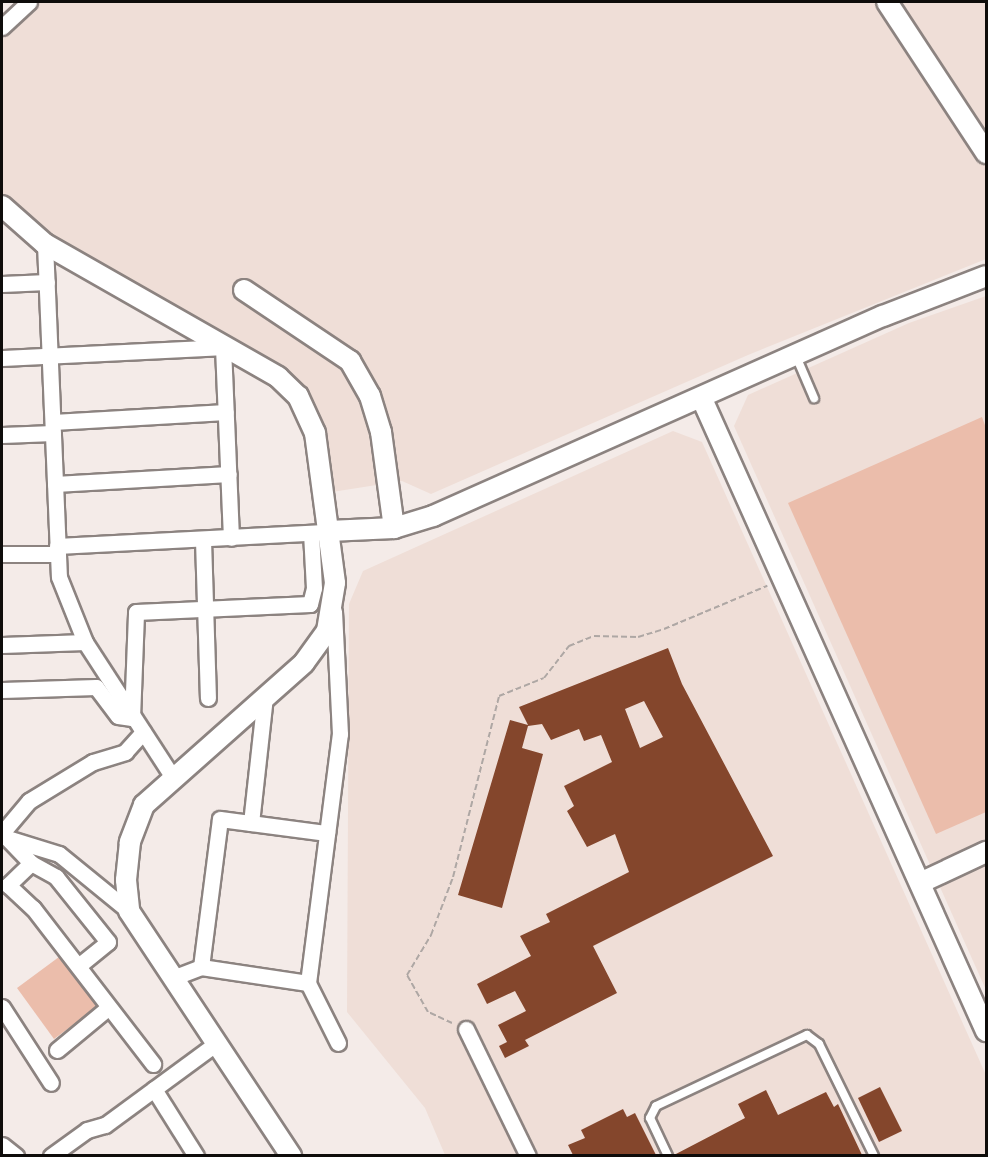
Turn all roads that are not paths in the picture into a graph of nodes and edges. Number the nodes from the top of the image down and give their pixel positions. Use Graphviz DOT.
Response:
graph roads {
  1 [pos="29,2"];
  2 [pos="887,2"];
  3 [pos="2,27"];
  4 [pos="987,153"];
  5 [pos="3,210"];
  6 [pos="45,244"];
  7 [pos="987,276"];
  8 [pos="47,282"];
  9 [pos="2,284"];
  10 [pos="244,290"];
  11 [pos="223,347"];
  12 [pos="50,356"];
  13 [pos="796,356"];
  14 [pos="2,358"];
  15 [pos="814,398"];
  16 [pos="702,399"];
  17 [pos="226,412"];
  18 [pos="53,427"];
  19 [pos="2,435"];
  20 [pos="229,474"];
  21 [pos="55,484"];
  22 [pos="394,528"];
  23 [pos="320,532"];
  24 [pos="231,538"];
  25 [pos="203,540"];
  26 [pos="57,550"];
  27 [pos="2,554"];
  28 [pos="206,609"];
  29 [pos="334,611"];
  30 [pos="85,642"];
  31 [pos="2,645"];
  32 [pos="2,690"];
  33 [pos="266,697"];
  34 [pos="208,698"];
  35 [pos="132,718"];
  36 [pos="142,732"];
  37 [pos="172,776"];
  38 [pos="251,823"];
  39 [pos="327,833"];
  40 [pos="3,836"];
  41 [pos="987,852"];
  42 [pos="31,863"];
  43 [pos="922,882"];
  44 [pos="5,887"];
  45 [pos="129,911"];
  46 [pos="78,966"];
  47 [pos="201,967"];
  48 [pos="175,978"];
  49 [pos="308,983"];
  50 [pos="2,1007"];
  51 [pos="109,1007"];
  52 [pos="466,1029"];
  53 [pos="987,1031"];
  54 [pos="218,1042"];
  55 [pos="338,1043"];
  56 [pos="57,1050"];
  57 [pos="153,1065"];
  58 [pos="51,1083"];
  59 [pos="154,1089"];
  60 [pos="2,1145"];
  61 [pos="16,1155"];
  62 [pos="51,1155"];
  63 [pos="196,1155"];
  64 [pos="291,1155"];
  65 [pos="528,1155"];
  66 [pos="668,1155"];
  67 [pos="874,1155"];
  1 -- 3 [label="street"];
  2 -- 4 [label="street"];
  5 -- 6 [label="street"];
  6 -- 8 [label="street"];
  6 -- 11 [label="street"];
  7 -- 13 [label="street"];
  8 -- 9 [label="street"];
  8 -- 12 [label="street"];
  10 -- 22 [label="street"];
  11 -- 12 [label="street"];
  11 -- 17 [label="street"];
  11 -- 23 [label="street"];
  12 -- 14 [label="street"];
  12 -- 18 [label="street"];
  13 -- 15 [label="lane"];
  13 -- 16 [label="street"];
  16 -- 22 [label="street"];
  16 -- 43 [label="street"];
  17 -- 18 [label="street"];
  17 -- 20 [label="street"];
  18 -- 19 [label="street"];
  18 -- 21 [label="street"];
  20 -- 21 [label="street"];
  20 -- 24 [label="street"];
  21 -- 26 [label="street"];
  22 -- 23 [label="street"];
  23 -- 24 [label="street"];
  23 -- 28 [label="street"];
  23 -- 29 [label="street"];
  24 -- 25 [label="street"];
  25 -- 26 [label="street"];
  25 -- 28 [label="street"];
  26 -- 27 [label="street"];
  26 -- 30 [label="street"];
  28 -- 34 [label="street"];
  28 -- 35 [label="street"];
  29 -- 33 [label="street"];
  29 -- 39 [label="street"];
  30 -- 31 [label="street"];
  30 -- 35 [label="street"];
  32 -- 35 [label="street"];
  33 -- 37 [label="street"];
  33 -- 38 [label="street"];
  35 -- 36 [label="street"];
  36 -- 37 [label="street"];
  36 -- 40 [label="street"];
  37 -- 45 [label="street"];
  38 -- 39 [label="street"];
  38 -- 47 [label="street"];
  39 -- 49 [label="street"];
  40 -- 42 [label="street"];
  40 -- 45 [label="street"];
  41 -- 43 [label="street"];
  42 -- 44 [label="street"];
  42 -- 46 [label="street"];
  43 -- 53 [label="street"];
  44 -- 46 [label="street"];
  45 -- 48 [label="street"];
  46 -- 51 [label="street"];
  47 -- 48 [label="street"];
  47 -- 49 [label="street"];
  48 -- 54 [label="street"];
  49 -- 55 [label="street"];
  50 -- 58 [label="street"];
  51 -- 56 [label="street"];
  51 -- 57 [label="street"];
  52 -- 65 [label="street"];
  54 -- 59 [label="street"];
  54 -- 64 [label="street"];
  59 -- 62 [label="street"];
  59 -- 63 [label="street"];
  60 -- 61 [label="street"];
  66 -- 67 [label="lane"];
}
